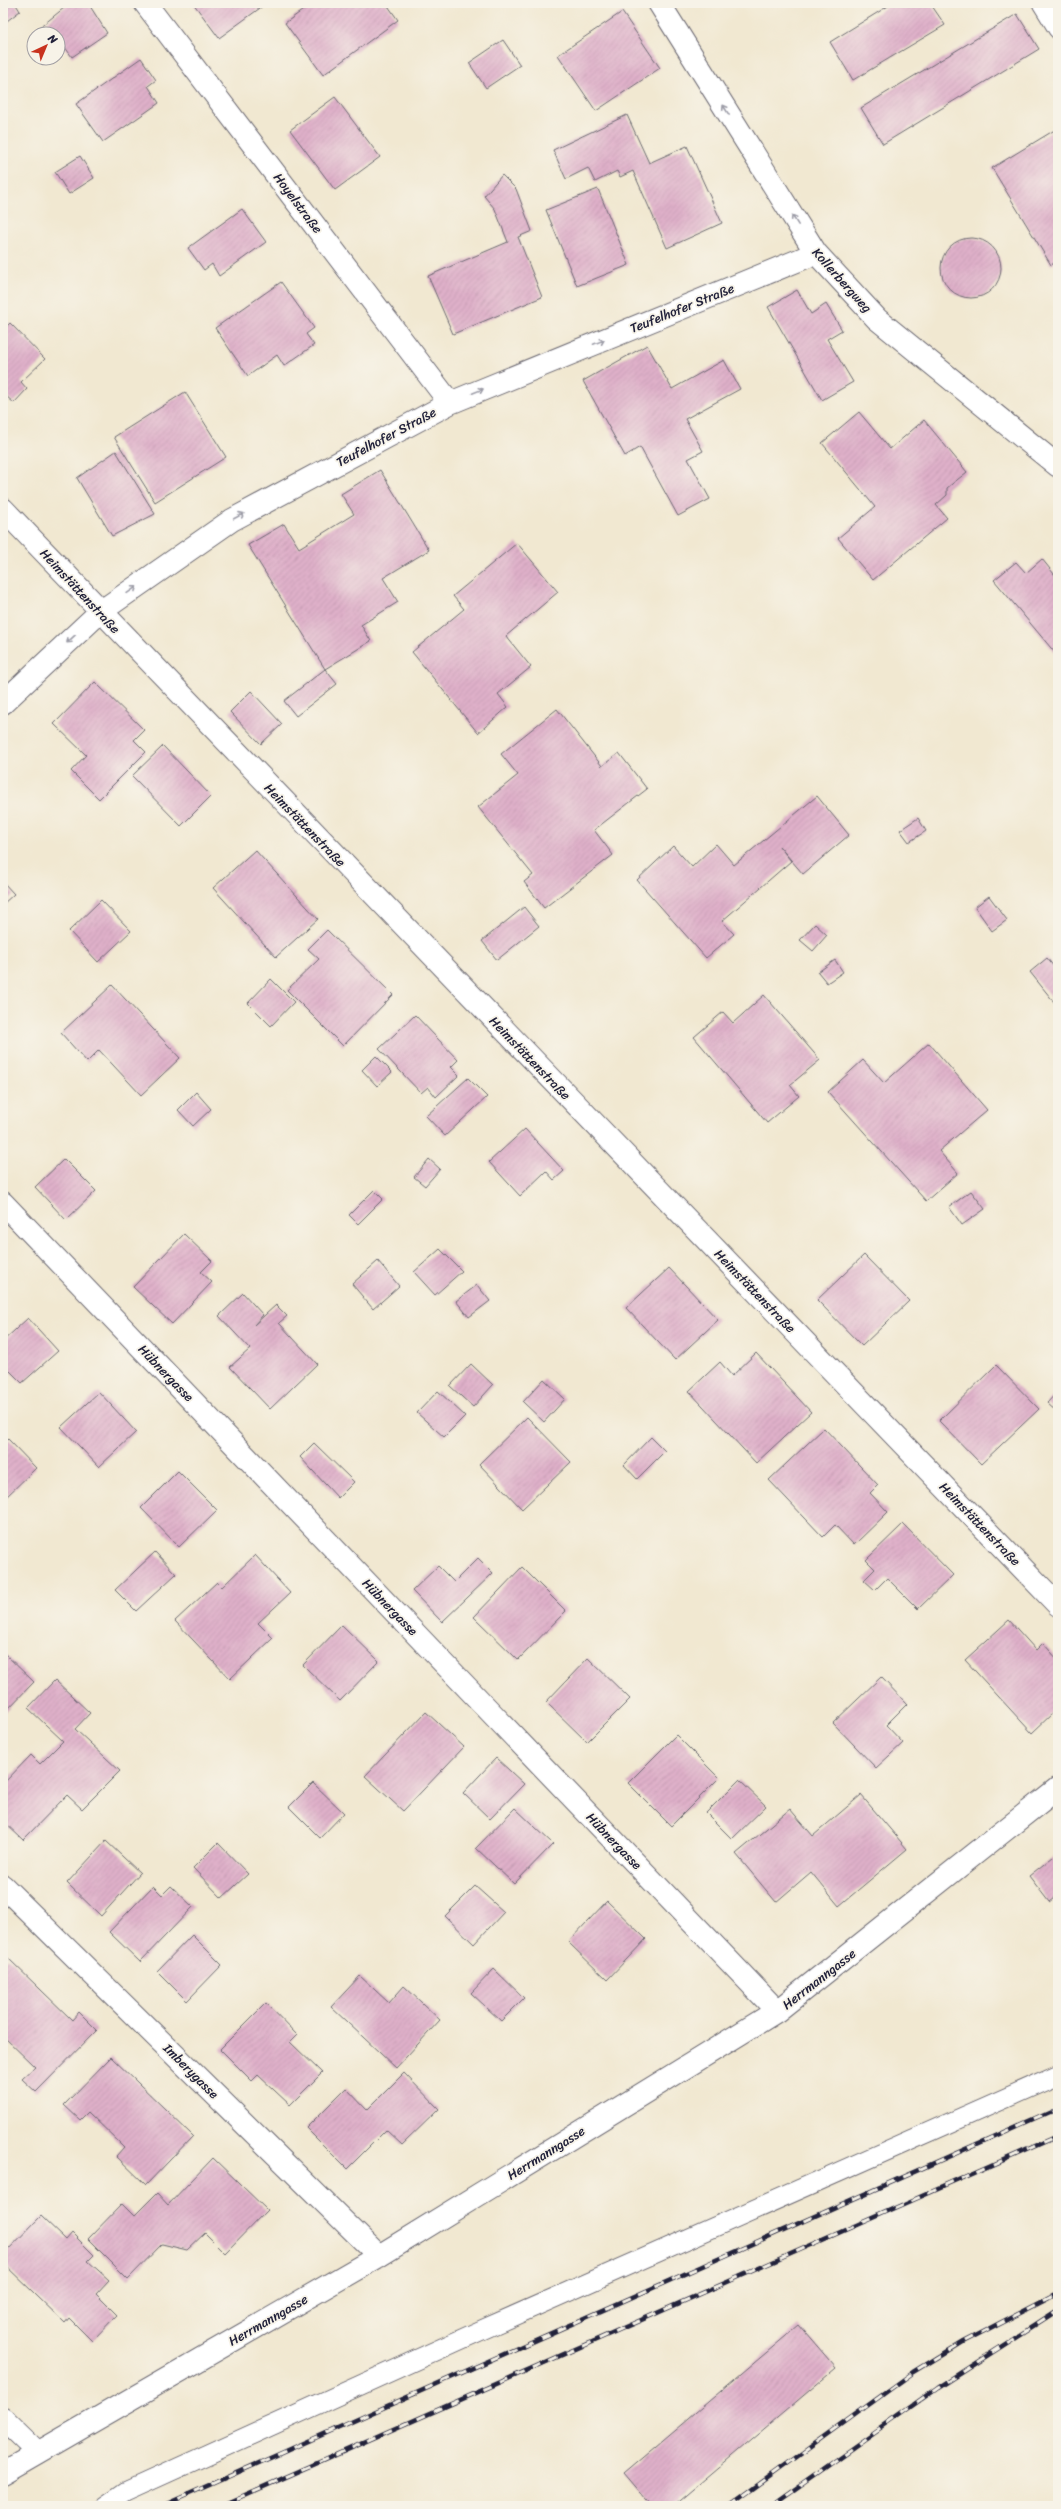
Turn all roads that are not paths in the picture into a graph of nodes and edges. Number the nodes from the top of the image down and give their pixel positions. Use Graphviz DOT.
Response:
graph roads {
  1 [pos="145,3"];
  2 [pos="659,3"];
  3 [pos="1042,3"];
  4 [pos="1058,29"];
  5 [pos="816,253"];
  6 [pos="450,403"];
  7 [pos="1058,466"];
  8 [pos="3,509"];
  9 [pos="100,612"];
  10 [pos="3,703"];
  11 [pos="3,1203"];
  12 [pos="1058,1605"];
  13 [pos="1058,1788"];
  14 [pos="3,1886"];
  15 [pos="777,2011"];
  16 [pos="1058,2075"];
  17 [pos="379,2256"];
  18 [pos="3,2419"];
  19 [pos="37,2452"];
  20 [pos="3,2473"];
  21 [pos="105,2506"];
  1 -- 6 [label="street, Hoyelstraße"];
  5 -- 2 [label="street, Kollerbergweg, one-way"];
  3 -- 4 [label="lane"];
  6 -- 5 [label="street, Teufelhofer Straße, one-way"];
  5 -- 7 [label="street, Kollerbergweg"];
  9 -- 6 [label="street, Teufelhofer Straße, one-way"];
  8 -- 9 [label="street, Heimstättenstraße"];
  9 -- 10 [label="street, Teufelhofer Straße, one-way"];
  9 -- 12 [label="street, Heimstättenstraße"];
  11 -- 15 [label="street, Hübnergasse"];
  13 -- 15 [label="street, Herrmanngasse"];
  14 -- 17 [label="street, Imberygasse"];
  15 -- 17 [label="street, Herrmanngasse"];
  16 -- 21 [label="lane"];
  17 -- 19 [label="street, Herrmanngasse"];
  18 -- 19 [label="street"];
  19 -- 20 [label="street, Herrmanngasse"];
}
